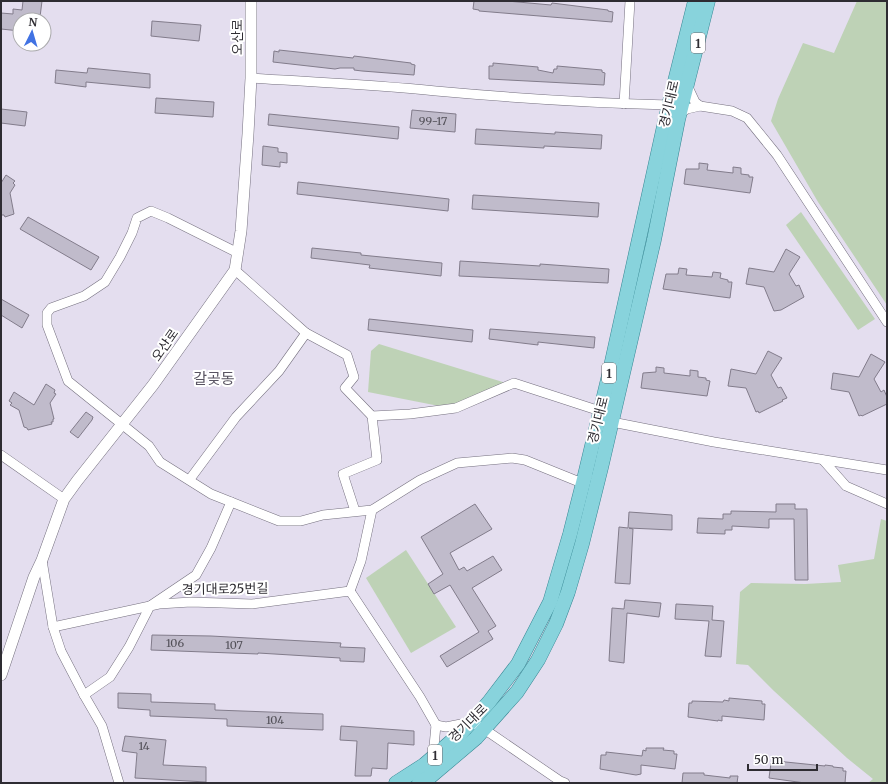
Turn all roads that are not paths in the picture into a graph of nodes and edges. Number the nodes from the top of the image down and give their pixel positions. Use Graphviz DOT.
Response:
graph roads {
  1 [pos="251,1"];
  2 [pos="630,1"];
  3 [pos="695,1"];
  4 [pos="708,1"];
  5 [pos="252,78"];
  6 [pos="687,85"];
  7 [pos="624,104"];
  8 [pos="700,106"];
  9 [pos="674,110"];
  10 [pos="238,253"];
  11 [pos="235,270"];
  12 [pos="887,322"];
  13 [pos="306,333"];
  14 [pos="600,411"];
  15 [pos="372,416"];
  16 [pos="612,422"];
  17 [pos="122,424"];
  18 [pos="1,455"];
  19 [pos="823,460"];
  20 [pos="602,468"];
  21 [pos="887,470"];
  22 [pos="190,479"];
  23 [pos="584,479"];
  24 [pos="64,499"];
  25 [pos="231,502"];
  26 [pos="887,504"];
  27 [pos="372,510"];
  28 [pos="355,511"];
  29 [pos="42,560"];
  30 [pos="350,591"];
  31 [pos="150,606"];
  32 [pos="53,627"];
  33 [pos="1,676"];
  34 [pos="84,695"];
  35 [pos="471,722"];
  36 [pos="436,725"];
  37 [pos="484,729"];
  38 [pos="433,757"];
  39 [pos="119,783"];
  40 [pos="396,783"];
  41 [pos="419,783"];
  42 [pos="566,783"];
  1 -- 5 [label="street, 오산로"];
  2 -- 7 [label="street"];
  3 -- 9 [label="main road, 경기대로 / 1"];
  4 -- 6 [label="main road, 경기대로 / 1"];
  5 -- 7 [label="street"];
  5 -- 10 [label="street, 오산로"];
  6 -- 8 [label="street"];
  6 -- 9 [label="main road, 경기대로 / 1"];
  7 -- 9 [label="street"];
  8 -- 9 [label="street"];
  8 -- 12 [label="street"];
  9 -- 14 [label="main road, 경기대로 / 1"];
  9 -- 16 [label="main road, 경기대로 / 1"];
  10 -- 11 [label="street, 오산로"];
  10 -- 17 [label="street"];
  11 -- 13 [label="street"];
  11 -- 17 [label="street, 오산로"];
  13 -- 15 [label="street"];
  13 -- 22 [label="street"];
  14 -- 15 [label="street"];
  14 -- 16 [label="street"];
  14 -- 23 [label="main road, 경기대로 / 1"];
  15 -- 28 [label="street"];
  16 -- 19 [label="street"];
  16 -- 20 [label="main road, 경기대로 / 1"];
  17 -- 22 [label="street"];
  17 -- 24 [label="street, 오산로"];
  18 -- 24 [label="street"];
  19 -- 21 [label="street"];
  19 -- 26 [label="street"];
  20 -- 23 [label="street"];
  20 -- 37 [label="main road, 경기대로 / 1"];
  22 -- 25 [label="street"];
  23 -- 27 [label="street"];
  23 -- 35 [label="main road, 경기대로 / 1"];
  24 -- 29 [label="street, 오산로"];
  25 -- 28 [label="street"];
  25 -- 31 [label="street"];
  27 -- 28 [label="street"];
  27 -- 30 [label="street"];
  29 -- 32 [label="street"];
  29 -- 33 [label="street, 오산로"];
  30 -- 31 [label="street, 경기대로25번길"];
  30 -- 36 [label="street"];
  31 -- 32 [label="street, 경기대로25번길"];
  31 -- 34 [label="street"];
  32 -- 34 [label="street"];
  34 -- 39 [label="street"];
  35 -- 36 [label="street"];
  35 -- 37 [label="street"];
  35 -- 38 [label="main road, 경기대로 / 1"];
  36 -- 38 [label="street"];
  37 -- 41 [label="main road, 경기대로 / 1"];
  37 -- 42 [label="street"];
  38 -- 40 [label="main road, 경기대로 / 1"];
}
